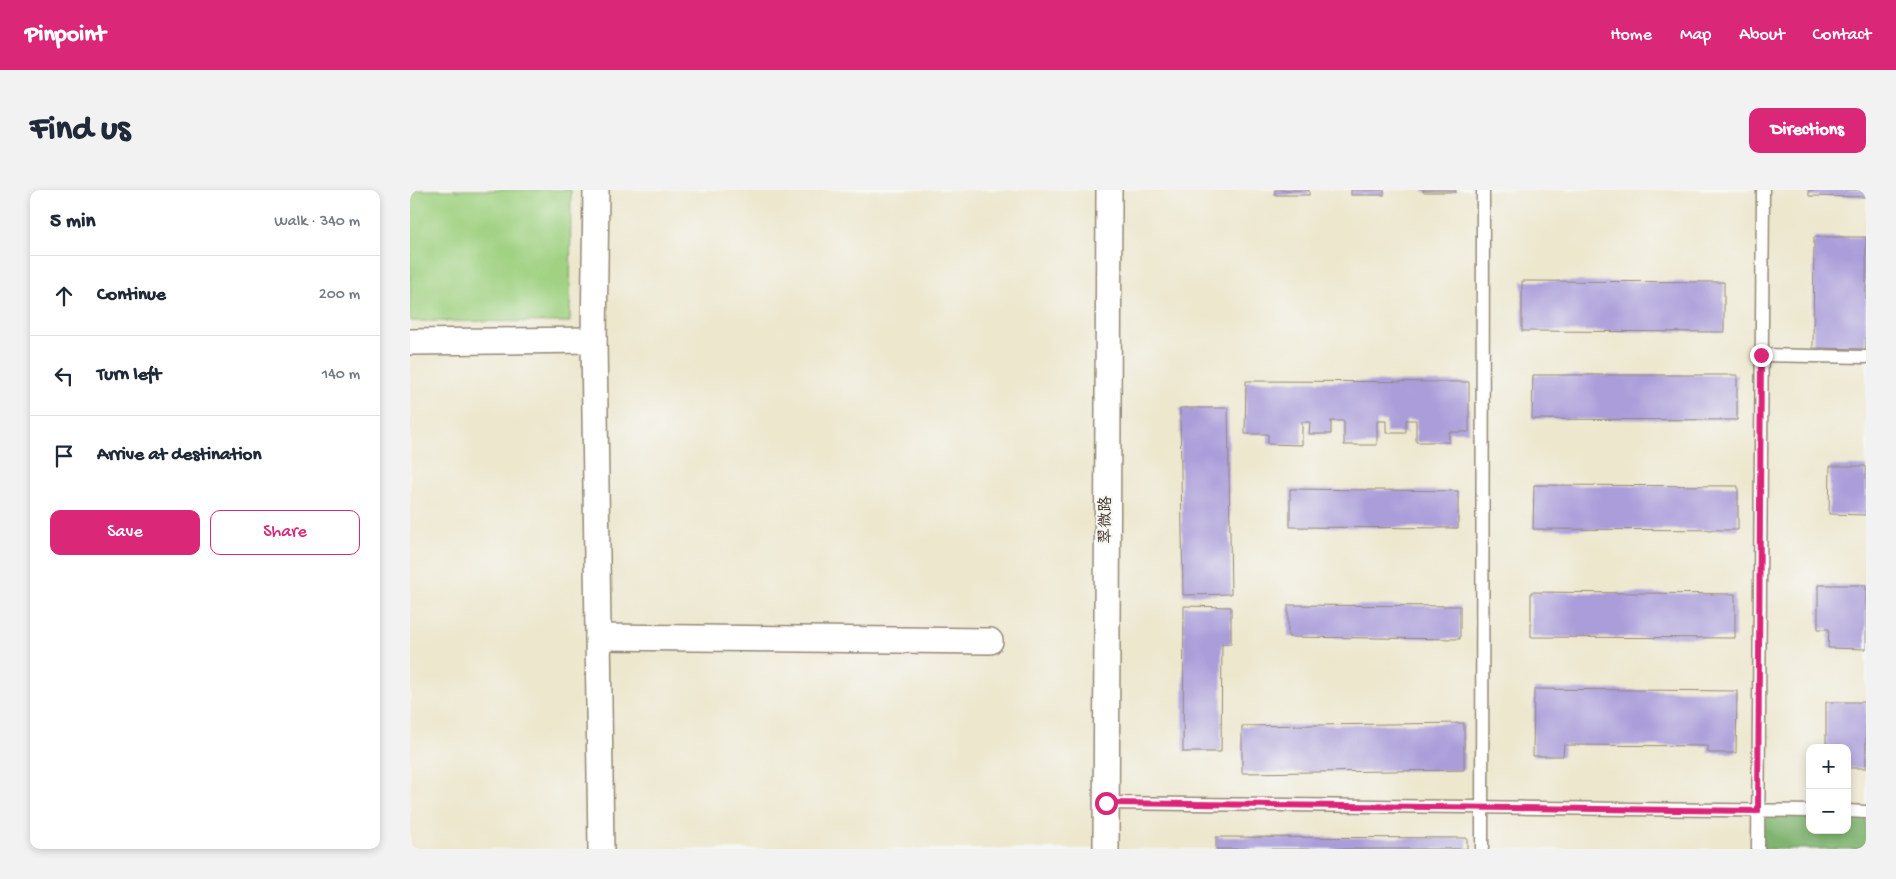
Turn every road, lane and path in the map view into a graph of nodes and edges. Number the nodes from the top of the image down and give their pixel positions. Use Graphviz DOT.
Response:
graph roads {
  1 [pos="596,190"];
  2 [pos="1109,190"];
  3 [pos="1483,190"];
  4 [pos="1763,190"];
  5 [pos="594,340"];
  6 [pos="410,342"];
  7 [pos="1761,355"];
  8 [pos="1866,357"];
  9 [pos="598,637"];
  10 [pos="990,641"];
  11 [pos="1106,803"];
  12 [pos="1481,807"];
  13 [pos="1758,811"];
  14 [pos="1806,811"];
  15 [pos="1851,812"];
  16 [pos="1866,812"];
  17 [pos="601,849"];
  18 [pos="1106,849"];
  19 [pos="1482,849"];
  20 [pos="1758,849"];
  1 -- 5 [label="street"];
  2 -- 11 [label="street, 翠微路"];
  3 -- 12 [label="lane"];
  4 -- 7 [label="lane"];
  5 -- 6 [label="street"];
  5 -- 9 [label="street"];
  7 -- 8 [label="lane"];
  7 -- 13 [label="lane"];
  9 -- 10 [label="street"];
  9 -- 17 [label="street"];
  11 -- 12 [label="lane"];
  11 -- 18 [label="street, 翠微路"];
  12 -- 13 [label="lane"];
  12 -- 19 [label="lane"];
  13 -- 14 [label="lane"];
  13 -- 20 [label="lane"];
  15 -- 16 [label="lane"];
}
